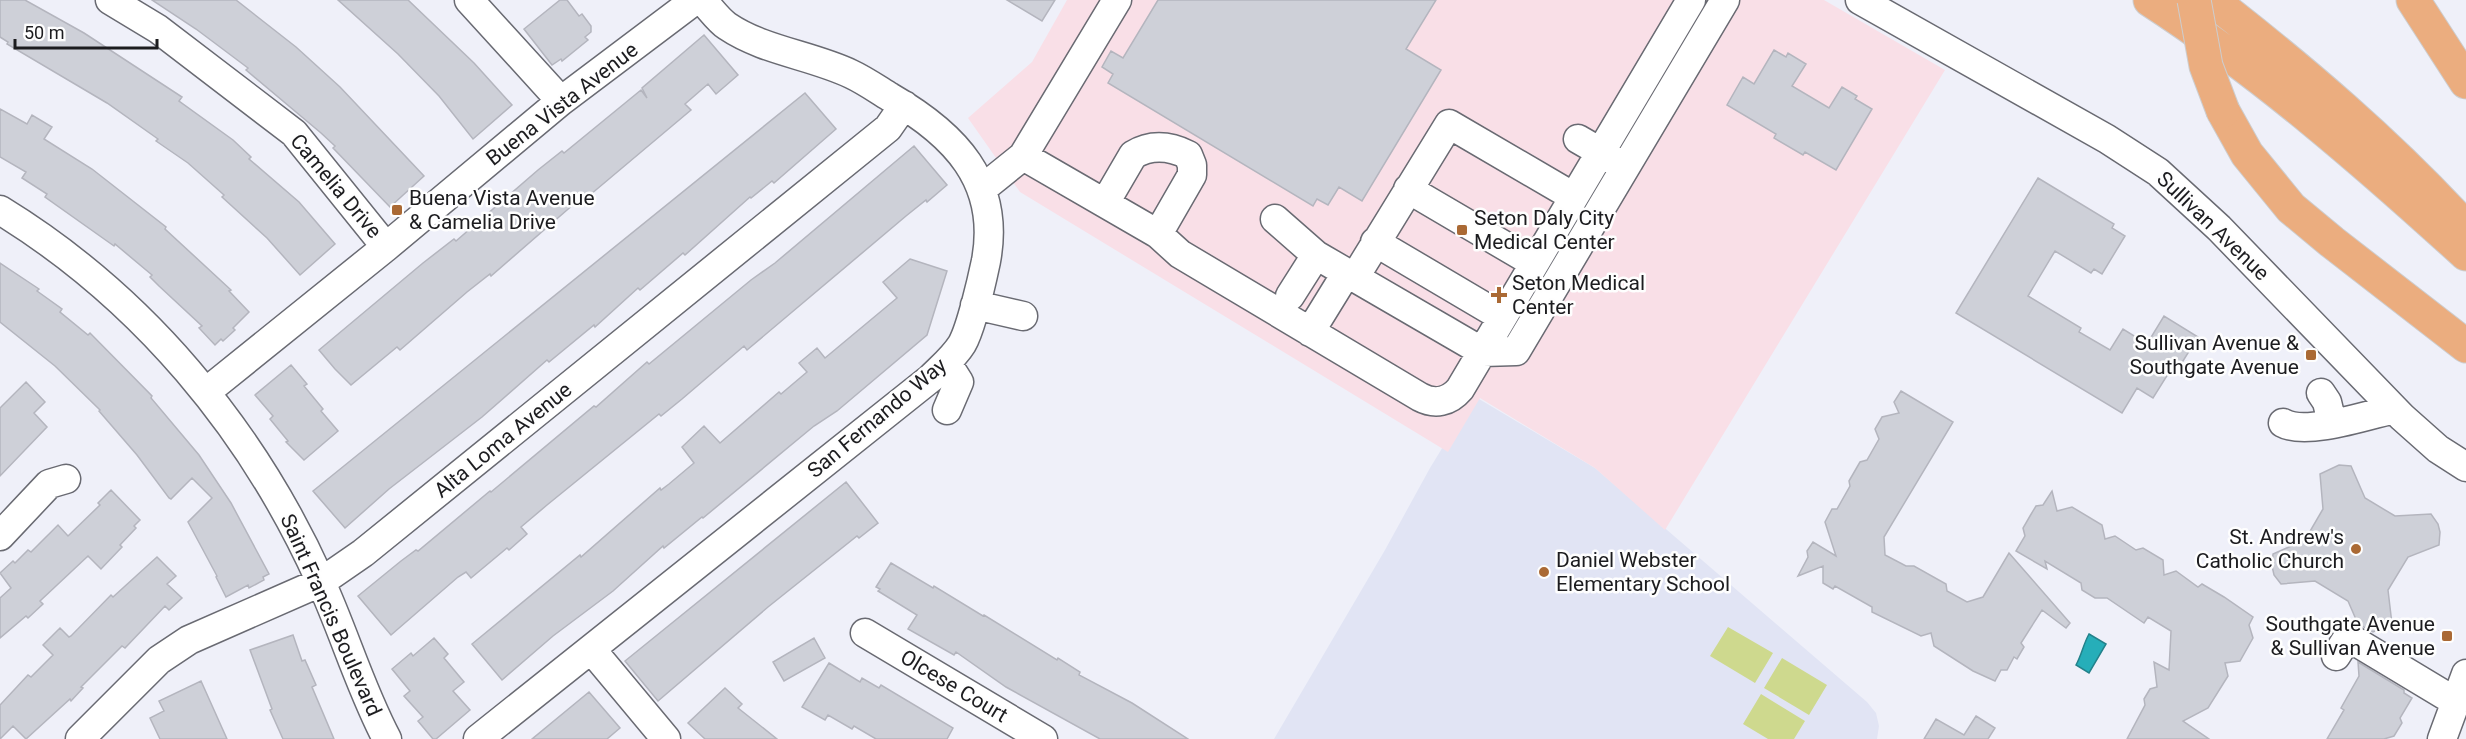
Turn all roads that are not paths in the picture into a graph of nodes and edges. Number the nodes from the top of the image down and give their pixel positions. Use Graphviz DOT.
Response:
graph roads {
  1 [pos="110,0"];
  2 [pos="469,0"];
  3 [pos="695,0"];
  4 [pos="702,0"];
  5 [pos="1117,0"];
  6 [pos="1691,0"];
  7 [pos="1724,0"];
  8 [pos="1860,0"];
  9 [pos="2150,0"];
  10 [pos="2194,0"];
  11 [pos="2212,0"];
  12 [pos="2414,0"];
  13 [pos="1662,50"];
  14 [pos="1687,65"];
  15 [pos="2466,82"];
  16 [pos="561,102"];
  17 [pos="1630,104"];
  18 [pos="904,105"];
  19 [pos="1655,118"];
  20 [pos="1589,145"];
  21 [pos="1023,156"];
  22 [pos="1626,166"];
  23 [pos="982,189"];
  24 [pos="1408,189"];
  25 [pos="1574,197"];
  26 [pos="1105,203"];
  27 [pos="0,210"];
  28 [pos="1275,219"];
  29 [pos="2466,228"];
  30 [pos="1158,234"];
  31 [pos="1375,242"];
  32 [pos="386,247"];
  33 [pos="2466,254"];
  34 [pos="1316,255"];
  35 [pos="1571,258"];
  36 [pos="1534,264"];
  37 [pos="1351,274"];
  38 [pos="1290,296"];
  39 [pos="1546,301"];
  40 [pos="975,305"];
  41 [pos="1023,316"];
  42 [pos="1502,318"];
  43 [pos="1310,332"];
  44 [pos="2466,346"];
  45 [pos="1483,352"];
  46 [pos="946,363"];
  47 [pos="206,392"];
  48 [pos="2321,393"];
  49 [pos="2394,409"];
  50 [pos="947,410"];
  51 [pos="2283,423"];
  52 [pos="2332,423"];
  53 [pos="2466,467"];
  54 [pos="66,479"];
  55 [pos="0,536"];
  56 [pos="321,582"];
  57 [pos="865,633"];
  58 [pos="2342,647"];
  59 [pos="591,650"];
  60 [pos="2466,674"];
  61 [pos="2456,702"];
  62 [pos="97,733"];
  63 [pos="387,739"];
  64 [pos="478,739"];
  65 [pos="666,739"];
  66 [pos="1043,739"];
  67 [pos="2442,739"];
  1 -- 32 [label="street, Camelia Drive"];
  2 -- 16 [label="street"];
  3 -- 16 [label="street, Buena Vista Avenue"];
  4 -- 18 [label="street, San Fernando Way"];
  5 -- 21 [label="street"];
  6 -- 13 [label="street"];
  7 -- 14 [label="street"];
  8 -- 49 [label="street, Sullivan Avenue"];
  9 -- 33 [label="highway"];
  10 -- 44 [label="highway, bridge"];
  11 -- 29 [label="highway"];
  12 -- 15 [label="highway"];
  13 -- 14 [label="street"];
  13 -- 17 [label="street"];
  14 -- 19 [label="street"];
  16 -- 32 [label="street, Buena Vista Avenue"];
  17 -- 19 [label="street"];
  17 -- 20 [label="street"];
  18 -- 23 [label="street, San Fernando Way"];
  18 -- 56 [label="street, Alta Loma Avenue"];
  19 -- 22 [label="street"];
  20 -- 22 [label="street"];
  20 -- 25 [label="street"];
  21 -- 23 [label="street"];
  21 -- 26 [label="street"];
  22 -- 35 [label="street"];
  23 -- 40 [label="street, San Fernando Way"];
  24 -- 25 [label="street"];
  24 -- 31 [label="street"];
  24 -- 36 [label="street"];
  25 -- 36 [label="street"];
  26 -- 30 [label="street"];
  26 -- 30 [label="street"];
  27 -- 47 [label="street, Saint Francis Boulevard"];
  28 -- 34 [label="street"];
  30 -- 43 [label="street"];
  31 -- 37 [label="street"];
  31 -- 42 [label="street"];
  32 -- 47 [label="street, Buena Vista Avenue"];
  34 -- 37 [label="street"];
  34 -- 38 [label="street"];
  35 -- 36 [label="street"];
  35 -- 39 [label="street"];
  36 -- 39 [label="street"];
  36 -- 42 [label="street"];
  37 -- 43 [label="street"];
  37 -- 45 [label="street"];
  39 -- 45 [label="street"];
  40 -- 41 [label="street"];
  40 -- 46 [label="street, San Fernando Way"];
  42 -- 45 [label="street"];
  43 -- 45 [label="street"];
  46 -- 50 [label="street"];
  46 -- 59 [label="street, San Fernando Way"];
  47 -- 56 [label="street, Saint Francis Boulevard"];
  48 -- 52 [label="street"];
  49 -- 52 [label="street"];
  49 -- 53 [label="street, Sullivan Avenue"];
  51 -- 52 [label="street"];
  54 -- 55 [label="street"];
  56 -- 62 [label="street, Alta Loma Avenue"];
  56 -- 63 [label="street, Saint Francis Boulevard"];
  57 -- 66 [label="street, Olcese Court"];
  58 -- 61 [label="street"];
  59 -- 64 [label="street, San Fernando Way"];
  59 -- 65 [label="street"];
  60 -- 61 [label="street"];
  61 -- 67 [label="street"];
}
